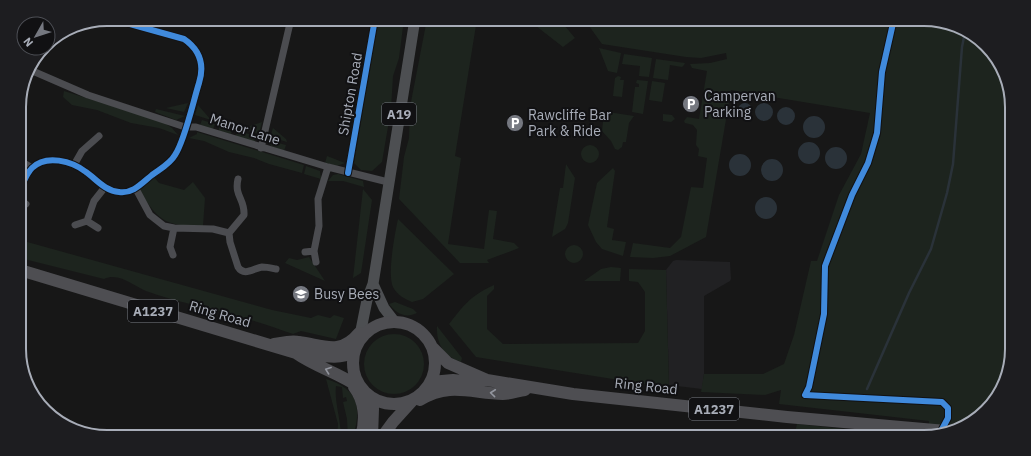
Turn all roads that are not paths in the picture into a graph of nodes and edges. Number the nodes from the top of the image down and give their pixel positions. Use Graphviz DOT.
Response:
graph roads {
  1 [pos="137,26"];
  2 [pos="289,26"];
  3 [pos="374,26"];
  4 [pos="413,26"];
  5 [pos="34,72"];
  6 [pos="186,127"];
  7 [pos="99,136"];
  8 [pos="261,148"];
  9 [pos="26,164"];
  10 [pos="74,165"];
  11 [pos="328,167"];
  12 [pos="32,168"];
  13 [pos="348,173"];
  14 [pos="238,178"];
  15 [pos="26,179"];
  16 [pos="388,182"];
  17 [pos="105,187"];
  18 [pos="136,189"];
  19 [pos="87,221"];
  20 [pos="75,225"];
  21 [pos="98,228"];
  22 [pos="174,228"];
  23 [pos="229,234"];
  24 [pos="314,251"];
  25 [pos="305,252"];
  26 [pos="173,255"];
  27 [pos="316,262"];
  28 [pos="276,269"];
  29 [pos="26,272"];
  30 [pos="373,284"];
  31 [pos="394,321"];
  32 [pos="360,335"];
  33 [pos="270,345"];
  34 [pos="432,346"];
  35 [pos="353,352"];
  36 [pos="296,353"];
  37 [pos="349,380"];
  38 [pos="487,380"];
  39 [pos="431,382"];
  40 [pos="360,387"];
  41 [pos="532,388"];
  42 [pos="370,398"];
  43 [pos="415,399"];
  44 [pos="403,410"];
  45 [pos="362,430"];
  46 [pos="372,430"];
  47 [pos="387,430"];
  48 [pos="930,430"];
  1 -- 6 [label="street"];
  2 -- 8 [label="street"];
  3 -- 13 [label="street, Shipton Road"];
  4 -- 16 [label="main road, A19"];
  5 -- 6 [label="street, Manor Lane"];
  6 -- 8 [label="street, Manor Lane"];
  6 -- 18 [label="street"];
  7 -- 10 [label="street"];
  8 -- 11 [label="street, Manor Lane"];
  9 -- 12 [label="street"];
  10 -- 12 [label="street"];
  10 -- 17 [label="street"];
  11 -- 13 [label="street, Manor Lane"];
  11 -- 24 [label="street"];
  12 -- 15 [label="street"];
  13 -- 16 [label="street, Manor Lane"];
  14 -- 23 [label="street"];
  16 -- 30 [label="main road, A19"];
  17 -- 18 [label="street"];
  17 -- 19 [label="street"];
  18 -- 22 [label="street"];
  19 -- 20 [label="street"];
  19 -- 21 [label="street"];
  22 -- 23 [label="street"];
  22 -- 26 [label="street"];
  23 -- 28 [label="street"];
  24 -- 25 [label="street"];
  24 -- 27 [label="street"];
  29 -- 33 [label="highway, Ring Road / A1237"];
  30 -- 31 [label="main road"];
  30 -- 32 [label="main road, A19"];
  31 -- 32 [label="highway"];
  31 -- 34 [label="highway"];
  32 -- 33 [label="highway"];
  32 -- 35 [label="highway"];
  33 -- 36 [label="highway, Ring Road / A1237"];
  34 -- 38 [label="highway, Ring Road / A1237"];
  34 -- 39 [label="highway"];
  35 -- 36 [label="highway, Ring Road / A1237"];
  35 -- 40 [label="highway"];
  37 -- 36 [label="highway, Ring Road / A1237, one-way"];
  37 -- 40 [label="highway, Ring Road / A1237"];
  37 -- 45 [label="highway"];
  38 -- 39 [label="highway, Ring Road / A1237"];
  38 -- 41 [label="highway, Ring Road / A1237"];
  39 -- 43 [label="highway"];
  40 -- 42 [label="highway"];
  41 -- 44 [label="highway, one-way"];
  41 -- 48 [label="highway, Ring Road / A1237"];
  42 -- 43 [label="highway"];
  42 -- 46 [label="highway"];
  43 -- 44 [label="highway"];
  44 -- 47 [label="highway"];
}
